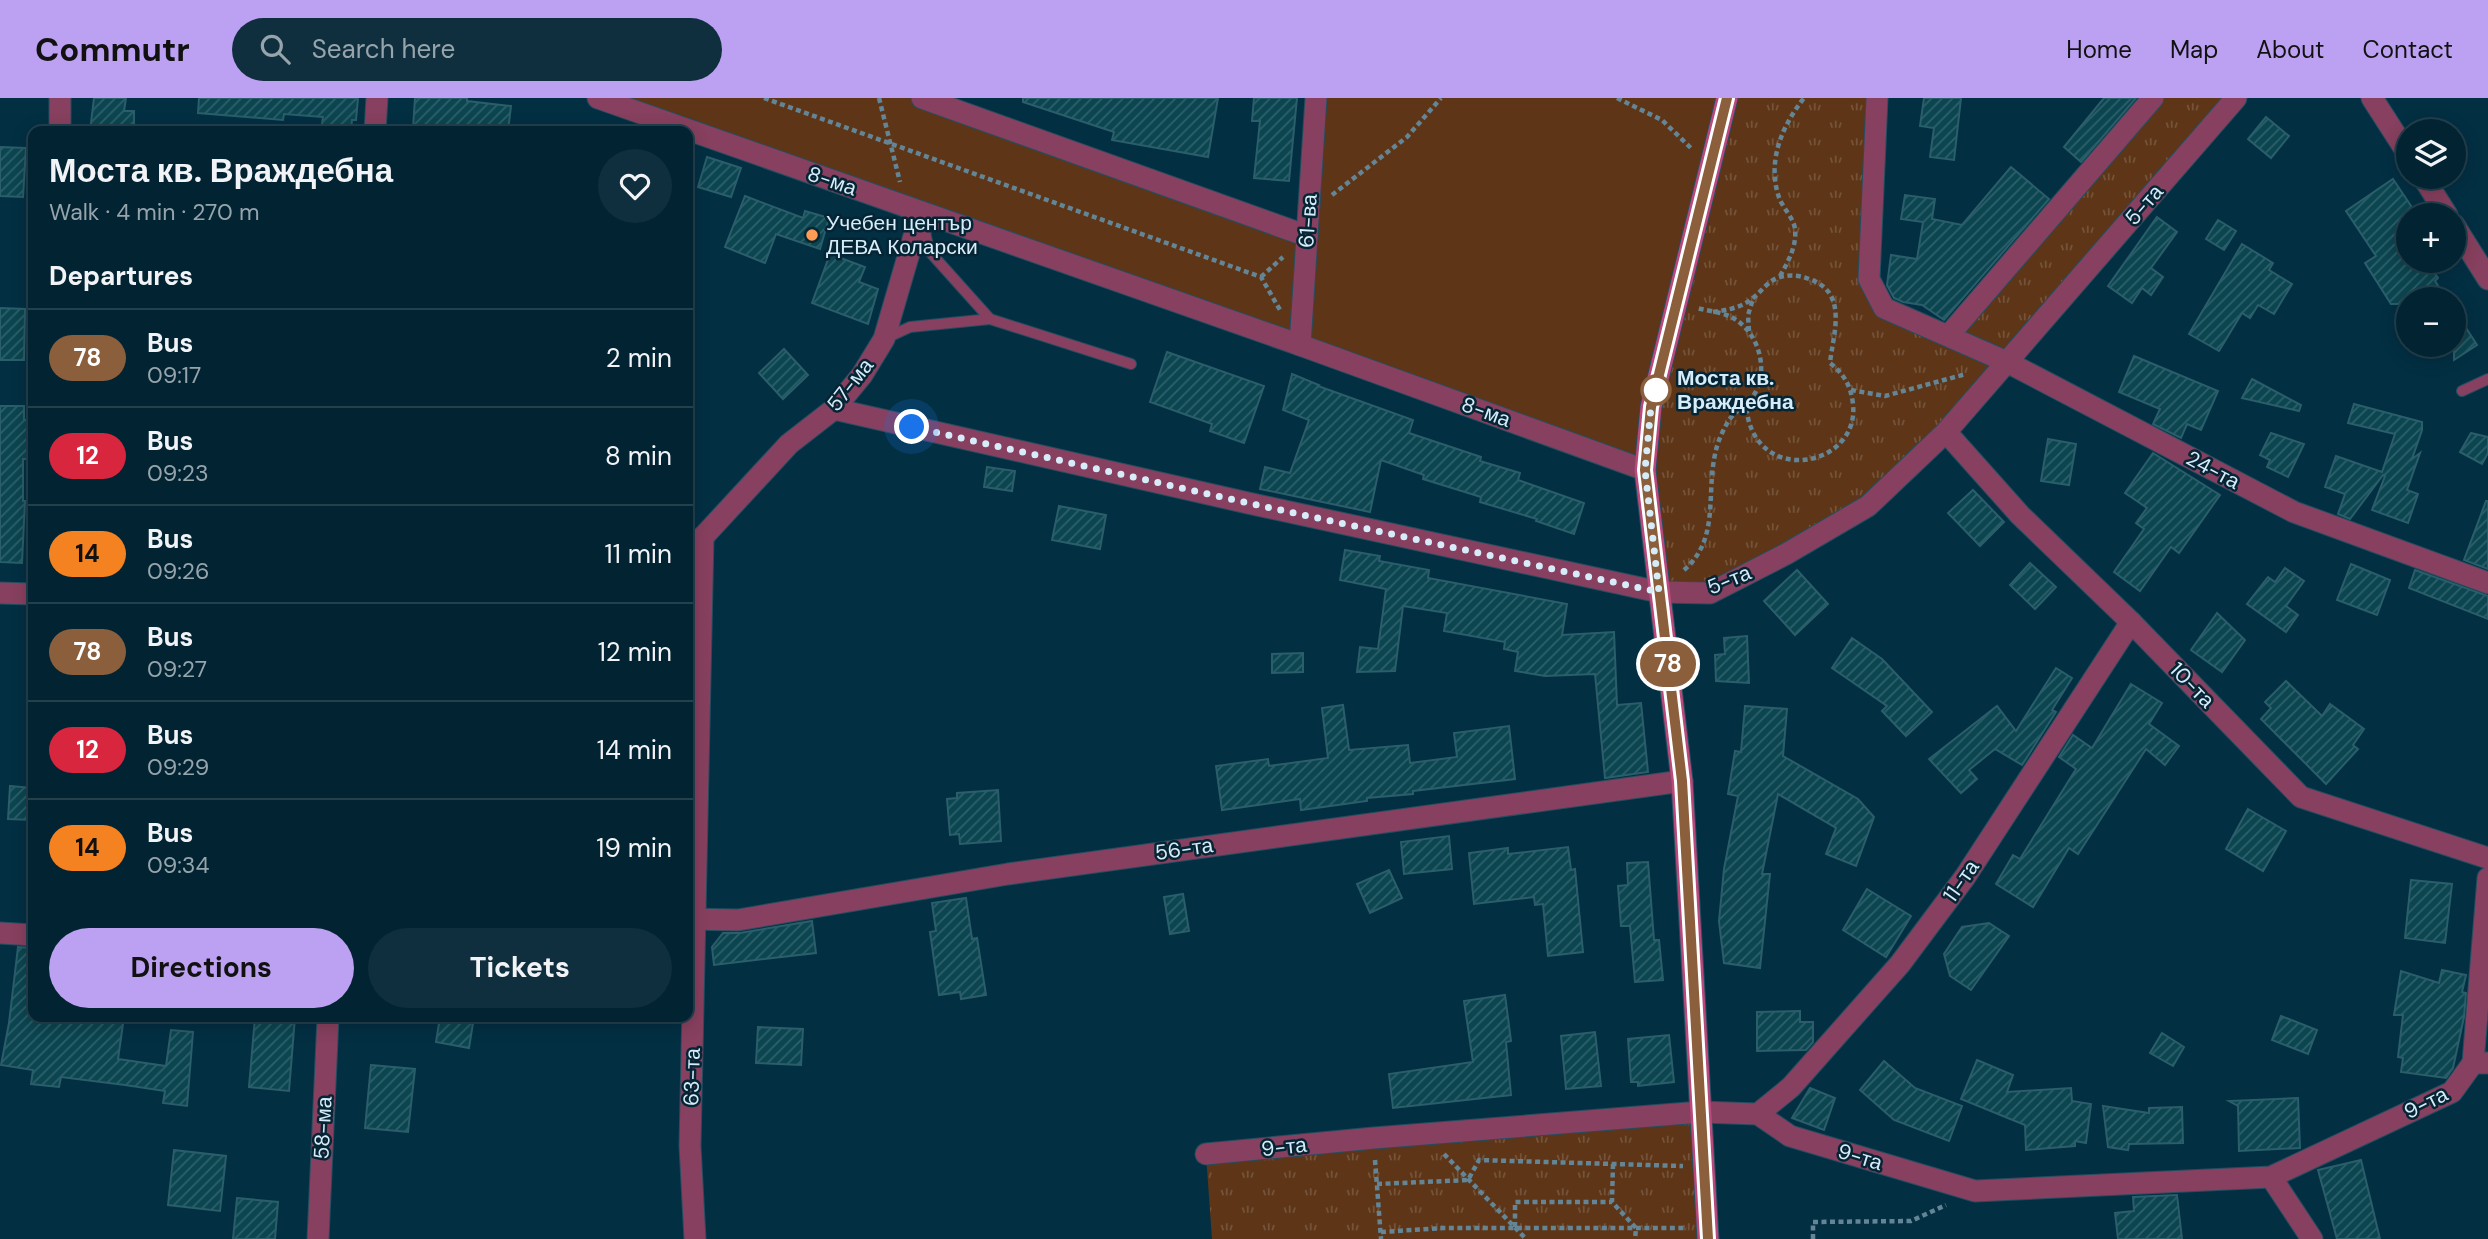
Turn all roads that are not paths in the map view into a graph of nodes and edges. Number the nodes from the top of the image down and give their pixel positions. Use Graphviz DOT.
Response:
graph roads {
  1 [pos="60,98"];
  2 [pos="377,98"];
  3 [pos="597,98"];
  4 [pos="922,98"];
  5 [pos="1316,98"];
  6 [pos="1727,98"];
  7 [pos="1877,98"];
  8 [pos="2153,98"];
  9 [pos="2236,98"];
  10 [pos="2372,98"];
  11 [pos="60,126"];
  12 [pos="375,126"];
  13 [pos="677,126"];
  14 [pos="693,132"];
  15 [pos="2396,135"];
  16 [pos="921,212"];
  17 [pos="1307,236"];
  18 [pos="2466,244"];
  19 [pos="2488,279"];
  20 [pos="990,318"];
  21 [pos="1949,335"];
  22 [pos="884,339"];
  23 [pos="1300,345"];
  24 [pos="2007,362"];
  25 [pos="1131,364"];
  26 [pos="2488,379"];
  27 [pos="2462,391"];
  28 [pos="834,409"];
  29 [pos="1946,432"];
  30 [pos="1645,470"];
  31 [pos="695,542"];
  32 [pos="2488,583"];
  33 [pos="1659,592"];
  34 [pos="0,593"];
  35 [pos="28,594"];
  36 [pos="2131,622"];
  37 [pos="1682,781"];
  38 [pos="693,793"];
  39 [pos="2488,858"];
  40 [pos="2488,878"];
  41 [pos="693,918"];
  42 [pos="0,933"];
  43 [pos="28,935"];
  44 [pos="328,1022"];
  45 [pos="691,1022"];
  46 [pos="2481,1063"];
  47 [pos="1701,1112"];
  48 [pos="1758,1114"];
  49 [pos="1206,1154"];
  50 [pos="2271,1177"];
  51 [pos="1707,1233"];
  52 [pos="318,1239"];
  53 [pos="695,1239"];
  54 [pos="2312,1239"];
  1 -- 11 [label="street"];
  2 -- 12 [label="street"];
  3 -- 13 [label="street, 8-ма"];
  4 -- 17 [label="street"];
  5 -- 17 [label="street, 61-ва"];
  6 -- 30 [label="street"];
  7 -- 21 [label="street"];
  8 -- 21 [label="street"];
  9 -- 24 [label="street, 5-та"];
  10 -- 15 [label="street"];
  14 -- 16 [label="street, 8-ма"];
  16 -- 20 [label="lane"];
  16 -- 22 [label="street, 57-ма"];
  16 -- 23 [label="street, 8-ма"];
  17 -- 23 [label="street, 61-ва"];
  18 -- 19 [label="street"];
  20 -- 22 [label="lane"];
  20 -- 25 [label="lane"];
  21 -- 24 [label="street, 24-та"];
  22 -- 28 [label="street, 57-ма"];
  23 -- 30 [label="street, 8-ма"];
  24 -- 29 [label="street, 5-та"];
  24 -- 32 [label="street, 24-та"];
  26 -- 27 [label="lane"];
  28 -- 31 [label="street, 57-ма"];
  28 -- 33 [label="street, 5-та"];
  29 -- 33 [label="street, 5-та"];
  29 -- 36 [label="street, 10-та"];
  30 -- 33 [label="street"];
  31 -- 38 [label="street, 63-та"];
  33 -- 37 [label="street"];
  34 -- 35 [label="street"];
  36 -- 39 [label="street, 10-та"];
  36 -- 48 [label="street, 11-та"];
  37 -- 41 [label="street, 56-та"];
  37 -- 47 [label="street"];
  40 -- 46 [label="street"];
  42 -- 43 [label="street"];
  44 -- 52 [label="street, 58-ма"];
  45 -- 53 [label="street, 63-та"];
  46 -- 50 [label="street, 9-та"];
  47 -- 48 [label="street, 9-та"];
  47 -- 49 [label="street, 9-та"];
  47 -- 51 [label="street"];
  48 -- 50 [label="street, 9-та"];
  50 -- 54 [label="street"];
}
